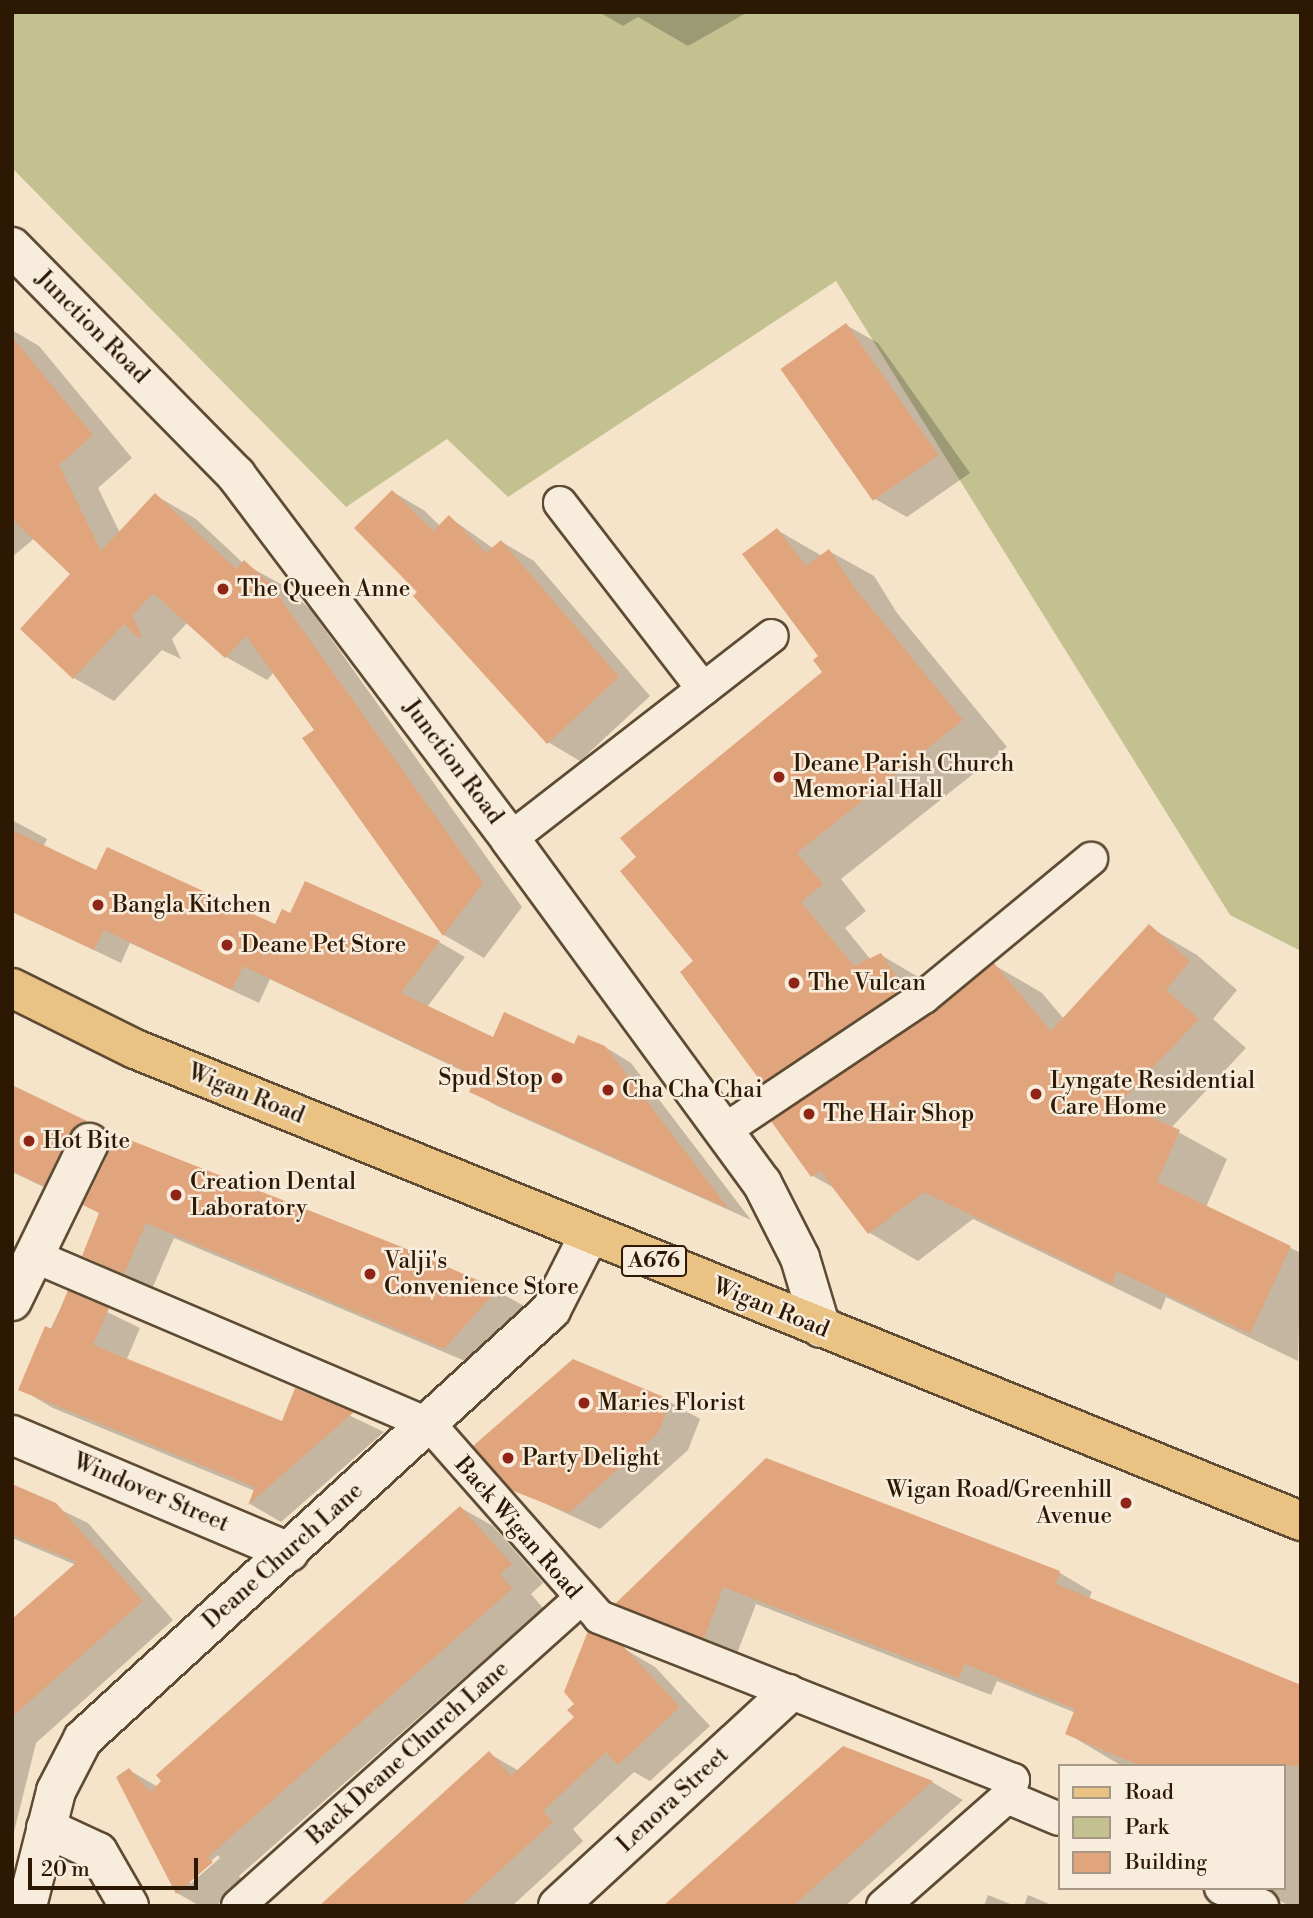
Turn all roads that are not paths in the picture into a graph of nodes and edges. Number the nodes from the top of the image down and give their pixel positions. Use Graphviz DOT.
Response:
graph roads {
  1 [pos="12,247"];
  2 [pos="560,503"];
  3 [pos="772,636"];
  4 [pos="703,690"];
  5 [pos="510,839"];
  6 [pos="1091,859"];
  7 [pos="12,988"];
  8 [pos="725,1130"];
  9 [pos="89,1143"];
  10 [pos="589,1235"];
  11 [pos="34,1256"];
  12 [pos="13,1297"];
  13 [pos="821,1328"];
  14 [pos="430,1425"];
  15 [pos="12,1435"];
  16 [pos="1301,1521"];
  17 [pos="289,1552"];
  18 [pos="579,1600"];
  19 [pos="788,1694"];
  20 [pos="1010,1789"];
  21 [pos="1058,1818"];
  22 [pos="46,1828"];
  23 [pos="1226,1890"];
  24 [pos="27,1906"];
  25 [pos="129,1906"];
  26 [pos="238,1906"];
  27 [pos="558,1906"];
  28 [pos="883,1906"];
  29 [pos="1262,1906"];
  1 -- 5 [label="street, Junction Road"];
  2 -- 4 [label="lane"];
  3 -- 4 [label="lane"];
  4 -- 5 [label="lane"];
  5 -- 8 [label="street, Junction Road"];
  6 -- 8 [label="lane"];
  7 -- 10 [label="main road, Wigan Road / A676"];
  8 -- 13 [label="street, Junction Road"];
  9 -- 11 [label="street"];
  10 -- 13 [label="main road, Wigan Road / A676"];
  10 -- 14 [label="street, Deane Church Lane"];
  11 -- 12 [label="street"];
  11 -- 14 [label="lane, Back Wigan Road"];
  13 -- 16 [label="main road, Wigan Road / A676"];
  14 -- 17 [label="street, Deane Church Lane"];
  14 -- 18 [label="lane, Back Wigan Road"];
  15 -- 17 [label="street, Windover Street"];
  17 -- 22 [label="street, Deane Church Lane"];
  18 -- 19 [label="lane, Back Wigan Road"];
  18 -- 26 [label="lane, Back Deane Church Lane"];
  19 -- 20 [label="lane, Back Wigan Road"];
  19 -- 27 [label="street, Lenora Street"];
  20 -- 21 [label="lane, Back Wigan Road"];
  20 -- 28 [label="lane"];
  22 -- 24 [label="street, Deane Church Lane"];
  22 -- 25 [label="street"];
  23 -- 29 [label="lane"];
}
